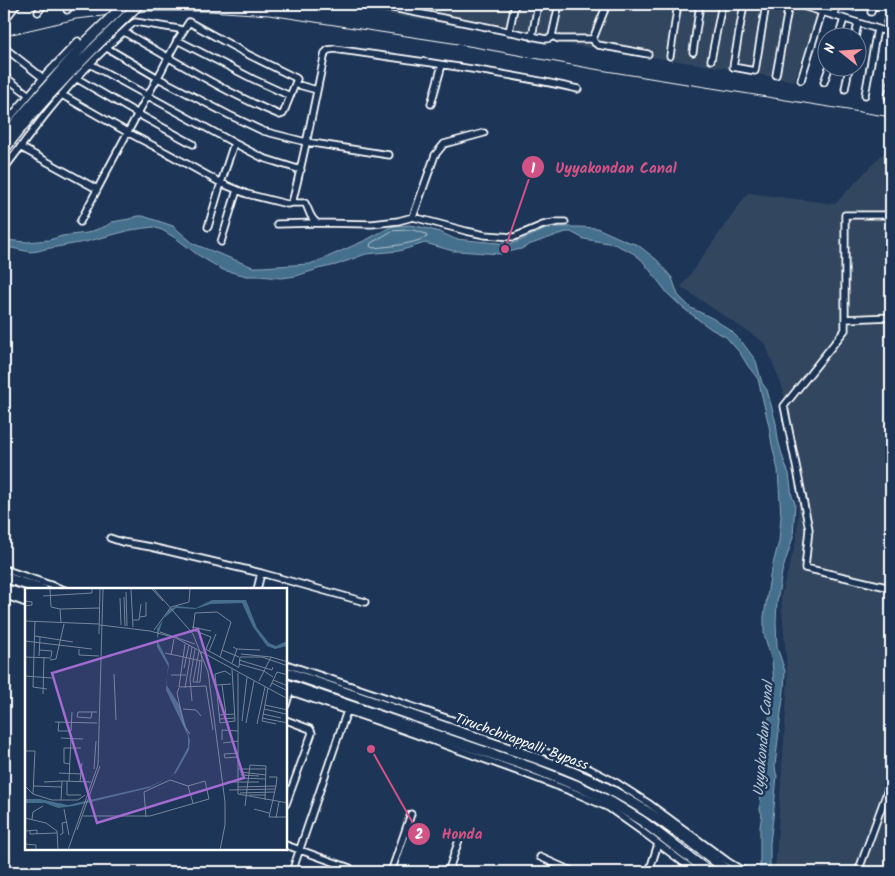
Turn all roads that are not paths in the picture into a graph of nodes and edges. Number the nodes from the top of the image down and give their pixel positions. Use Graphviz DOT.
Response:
graph roads {
  1 [pos="17,4"];
  2 [pos="44,4"];
  3 [pos="72,4"];
  4 [pos="125,4"];
  5 [pos="139,4"];
  6 [pos="373,4"];
  7 [pos="515,4"];
  8 [pos="538,4"];
  9 [pos="559,4"];
  10 [pos="607,4"];
  11 [pos="678,4"];
  12 [pos="700,4"];
  13 [pos="722,4"];
  14 [pos="744,4"];
  15 [pos="766,4"];
  16 [pos="789,4"];
  17 [pos="796,4"];
  18 [pos="838,4"];
  19 [pos="874,4"];
  20 [pos="67,10"];
  21 [pos="891,11"];
  22 [pos="38,12"];
  23 [pos="822,12"];
  24 [pos="871,12"];
  25 [pos="833,15"];
  26 [pos="844,19"];
  27 [pos="4,21"];
  28 [pos="887,22"];
  29 [pos="858,23"];
  30 [pos="841,28"];
  31 [pos="857,28"];
  32 [pos="877,29"];
  33 [pos="124,32"];
  34 [pos="509,32"];
  35 [pos="182,33"];
  36 [pos="891,34"];
  37 [pos="532,36"];
  38 [pos="552,36"];
  39 [pos="593,39"];
  40 [pos="177,40"];
  41 [pos="78,41"];
  42 [pos="107,48"];
  43 [pos="6,49"];
  44 [pos="693,52"];
  45 [pos="648,54"];
  46 [pos="670,56"];
  47 [pos="169,58"];
  48 [pos="712,60"];
  49 [pos="90,64"];
  50 [pos="442,65"];
  51 [pos="776,75"];
  52 [pos="4,76"];
  53 [pos="43,78"];
  54 [pos="76,78"];
  55 [pos="158,78"];
  56 [pos="825,78"];
  57 [pos="847,78"];
  58 [pos="801,80"];
  59 [pos="824,82"];
  60 [pos="891,82"];
  61 [pos="295,84"];
  62 [pos="578,89"];
  63 [pos="845,89"];
  64 [pos="317,90"];
  65 [pos="28,95"];
  66 [pos="62,95"];
  67 [pos="148,95"];
  68 [pos="865,95"];
  69 [pos="290,96"];
  70 [pos="888,97"];
  71 [pos="431,104"];
  72 [pos="138,114"];
  73 [pos="4,125"];
  74 [pos="127,132"];
  75 [pos="484,133"];
  76 [pos="4,138"];
  77 [pos="306,142"];
  78 [pos="234,143"];
  79 [pos="192,144"];
  80 [pos="20,147"];
  81 [pos="4,150"];
  82 [pos="388,155"];
  83 [pos="4,169"];
  84 [pos="300,170"];
  85 [pos="221,183"];
  86 [pos="98,188"];
  87 [pos="237,190"];
  88 [pos="292,203"];
  89 [pos="891,215"];
  90 [pos="413,216"];
  91 [pos="80,222"];
  92 [pos="565,222"];
  93 [pos="317,223"];
  94 [pos="278,224"];
  95 [pos="208,227"];
  96 [pos="221,242"];
  97 [pos="891,317"];
  98 [pos="845,319"];
  99 [pos="110,538"];
  100 [pos="4,569"];
  101 [pos="261,573"];
  102 [pos="4,577"];
  103 [pos="37,588"];
  104 [pos="59,588"];
  105 [pos="257,588"];
  106 [pos="891,588"];
  107 [pos="4,589"];
  108 [pos="4,595"];
  109 [pos="25,596"];
  110 [pos="366,602"];
  111 [pos="25,603"];
  112 [pos="288,665"];
  113 [pos="288,673"];
  114 [pos="288,689"];
  115 [pos="346,711"];
  116 [pos="288,721"];
  117 [pos="891,782"];
  118 [pos="288,799"];
  119 [pos="411,814"];
  120 [pos="459,840"];
  121 [pos="658,844"];
  122 [pos="288,845"];
  123 [pos="300,849"];
  124 [pos="540,857"];
  125 [pos="292,872"];
  126 [pos="348,872"];
  127 [pos="390,872"];
  128 [pos="448,872"];
  129 [pos="574,872"];
  130 [pos="650,872"];
  131 [pos="696,872"];
  132 [pos="709,872"];
  133 [pos="729,872"];
  134 [pos="745,872"];
  135 [pos="858,872"];
  1 -- 27 [label="street"];
  2 -- 22 [label="street"];
  3 -- 20 [label="street"];
  4 -- 76 [label="highway, bridge"];
  5 -- 81 [label="highway, bridge"];
  6 -- 34 [label="street"];
  7 -- 34 [label="street"];
  8 -- 37 [label="street"];
  9 -- 38 [label="street"];
  10 -- 39 [label="street"];
  11 -- 46 [label="street"];
  12 -- 44 [label="street"];
  13 -- 48 [label="street"];
  14 -- 15 [label="street"];
  16 -- 51 [label="street"];
  17 -- 23 [label="street"];
  18 -- 25 [label="street"];
  19 -- 24 [label="street"];
  21 -- 28 [label="street"];
  23 -- 25 [label="street"];
  23 -- 58 [label="street"];
  25 -- 26 [label="street"];
  26 -- 29 [label="street"];
  26 -- 30 [label="street"];
  29 -- 31 [label="street"];
  29 -- 32 [label="street"];
  32 -- 36 [label="street"];
  32 -- 68 [label="street"];
  33 -- 35 [label="street"];
  33 -- 42 [label="street"];
  33 -- 47 [label="street"];
  34 -- 37 [label="street"];
  35 -- 40 [label="street"];
  35 -- 61 [label="street"];
  37 -- 38 [label="street"];
  38 -- 39 [label="street"];
  39 -- 45 [label="street"];
  40 -- 47 [label="street"];
  40 -- 69 [label="street"];
  41 -- 53 [label="street"];
  42 -- 49 [label="street"];
  42 -- 55 [label="street"];
  43 -- 53 [label="street"];
  47 -- 55 [label="street"];
  47 -- 69 [label="street"];
  49 -- 54 [label="street"];
  49 -- 67 [label="street"];
  50 -- 62 [label="street"];
  50 -- 64 [label="street"];
  50 -- 71 [label="street"];
  52 -- 65 [label="street"];
  53 -- 65 [label="street"];
  54 -- 66 [label="street"];
  54 -- 72 [label="street"];
  55 -- 67 [label="street"];
  55 -- 77 [label="street"];
  56 -- 59 [label="street"];
  57 -- 63 [label="street"];
  60 -- 70 [label="street"];
  61 -- 64 [label="street"];
  61 -- 69 [label="street"];
  64 -- 77 [label="street"];
  65 -- 73 [label="street"];
  66 -- 74 [label="street"];
  66 -- 80 [label="street"];
  67 -- 72 [label="street"];
  67 -- 78 [label="street"];
  72 -- 74 [label="street"];
  72 -- 79 [label="street"];
  74 -- 85 [label="street"];
  74 -- 86 [label="street"];
  75 -- 90 [label="street"];
  77 -- 82 [label="street"];
  77 -- 84 [label="street"];
  78 -- 84 [label="street"];
  78 -- 85 [label="street"];
  80 -- 83 [label="street"];
  80 -- 86 [label="street"];
  84 -- 88 [label="street"];
  85 -- 87 [label="street"];
  85 -- 95 [label="street"];
  86 -- 91 [label="street"];
  87 -- 88 [label="street"];
  87 -- 96 [label="street"];
  88 -- 93 [label="street"];
  89 -- 98 [label="street"];
  90 -- 92 [label="street"];
  90 -- 93 [label="street"];
  93 -- 94 [label="street"];
  97 -- 98 [label="street"];
  98 -- 106 [label="street"];
  99 -- 101 [label="street"];
  100 -- 104 [label="street"];
  101 -- 105 [label="street"];
  101 -- 110 [label="street"];
  102 -- 103 [label="highway"];
  107 -- 109 [label="highway"];
  108 -- 111 [label="street"];
  112 -- 134 [label="street"];
  113 -- 133 [label="highway, Tiruchchirappalli Bypass"];
  114 -- 115 [label="street"];
  114 -- 132 [label="highway, Tiruchchirappalli Bypass"];
  115 -- 121 [label="street"];
  115 -- 123 [label="street"];
  116 -- 118 [label="street"];
  117 -- 135 [label="street"];
  119 -- 127 [label="street"];
  120 -- 128 [label="street"];
  121 -- 130 [label="street"];
  121 -- 131 [label="street"];
  122 -- 123 [label="street"];
  123 -- 125 [label="street"];
  123 -- 126 [label="street"];
  124 -- 129 [label="street"];
}
